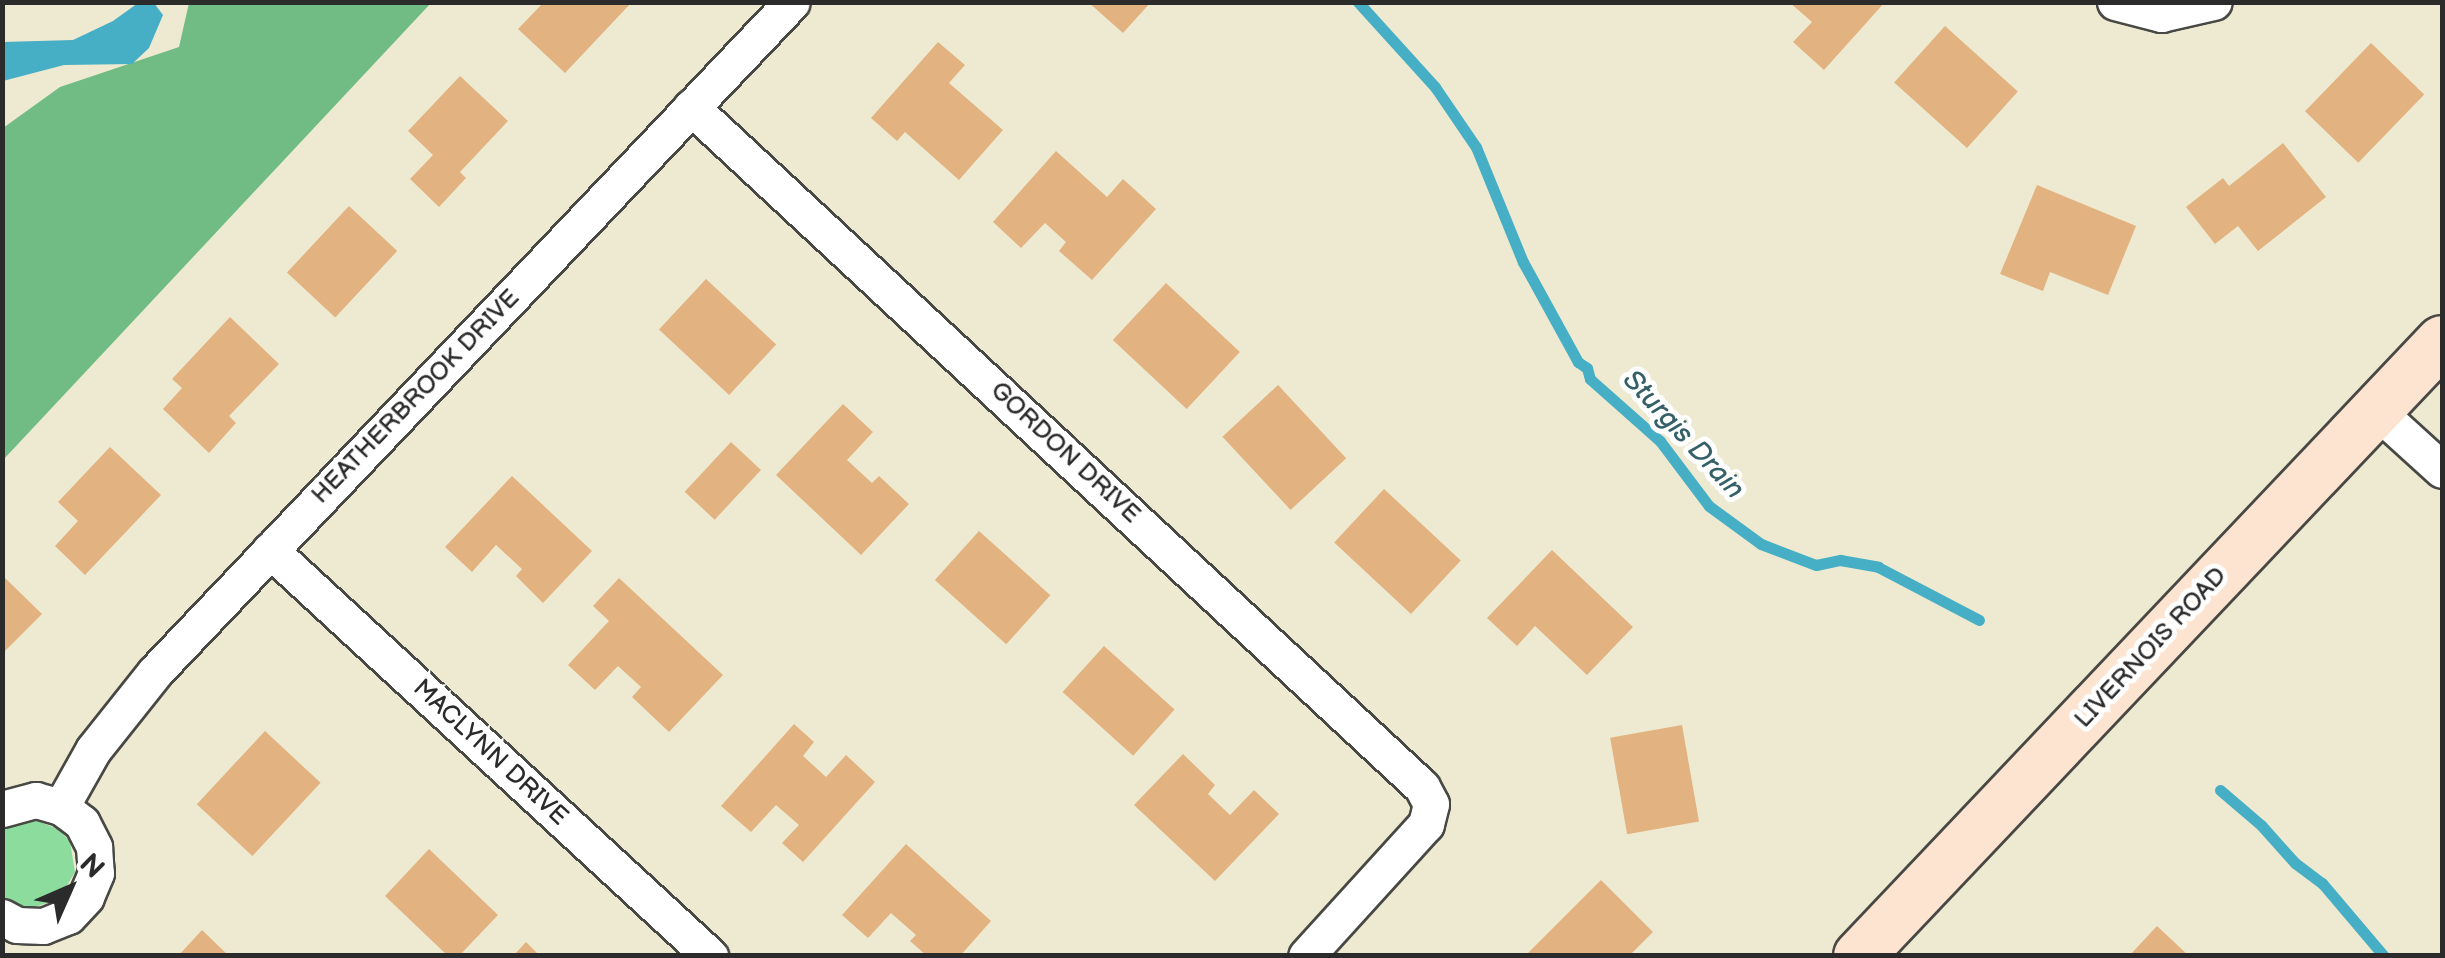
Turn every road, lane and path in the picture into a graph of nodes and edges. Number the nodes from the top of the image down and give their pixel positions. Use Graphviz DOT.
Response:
graph roads {
  1 [pos="792,2"];
  2 [pos="2115,2"];
  3 [pos="2214,2"];
  4 [pos="691,108"];
  5 [pos="2442,341"];
  6 [pos="2376,410"];
  7 [pos="2442,470"];
  8 [pos="270,550"];
  9 [pos="61,807"];
  10 [pos="2,809"];
  11 [pos="2,917"];
  12 [pos="710,956"];
  13 [pos="1306,956"];
  14 [pos="1860,956"];
  1 -- 4 [label="street, HEATHERBROOK DRIVE"];
  2 -- 3 [label="street"];
  4 -- 8 [label="street, HEATHERBROOK DRIVE"];
  4 -- 13 [label="street, GORDON DRIVE"];
  5 -- 6 [label="main road, LIVERNOIS ROAD"];
  6 -- 7 [label="street"];
  6 -- 14 [label="main road, LIVERNOIS ROAD"];
  8 -- 9 [label="street, HEATHERBROOK DRIVE"];
  8 -- 12 [label="street, MACLYNN DRIVE"];
  9 -- 10 [label="street"];
  9 -- 11 [label="street"];
}
